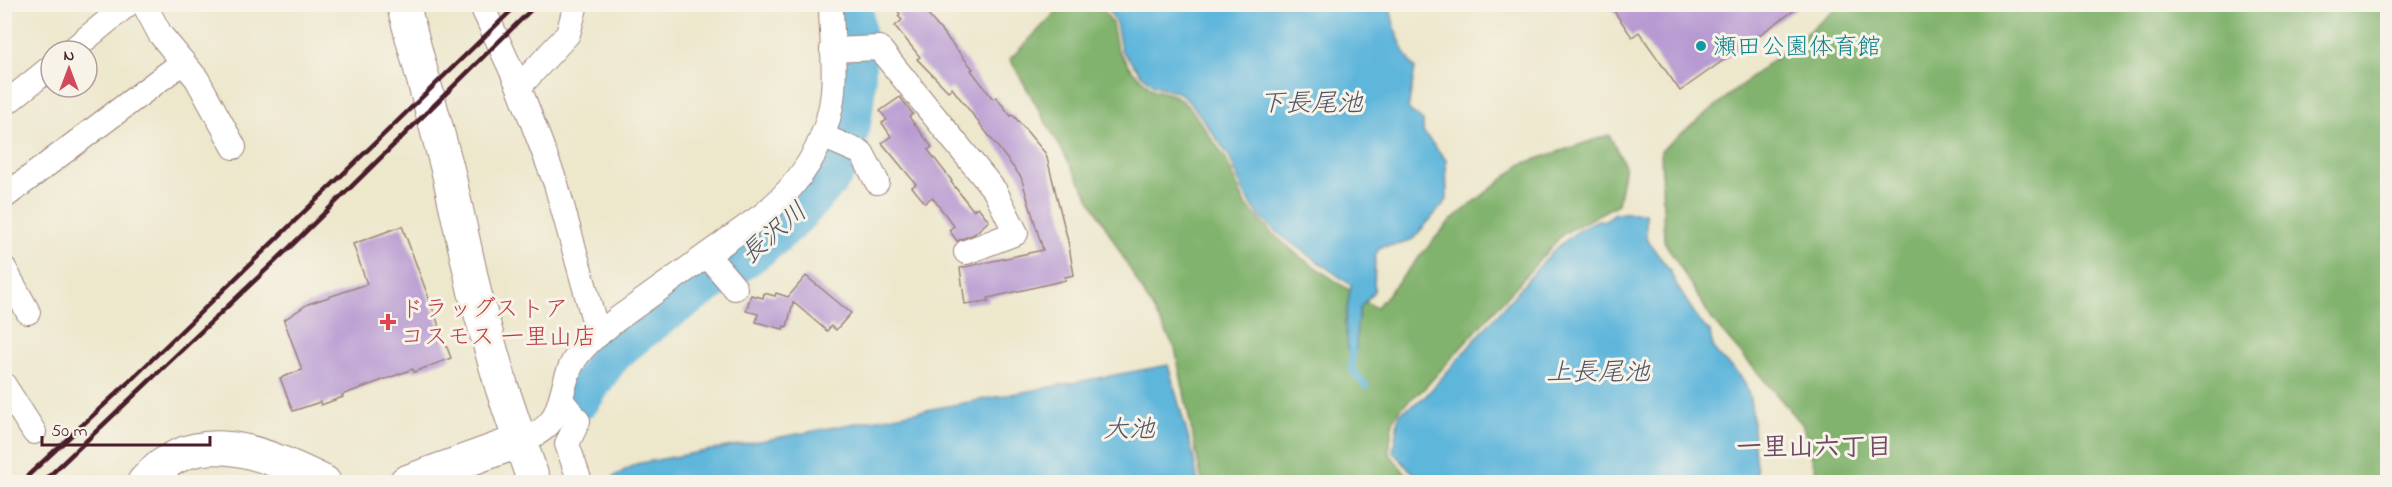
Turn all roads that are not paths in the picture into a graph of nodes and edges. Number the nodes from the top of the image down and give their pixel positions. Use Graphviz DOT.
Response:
graph roads {
  1 [pos="128,4"];
  2 [pos="144,4"];
  3 [pos="403,4"];
  4 [pos="481,4"];
  5 [pos="576,4"];
  6 [pos="831,4"];
  7 [pos="86,39"];
  8 [pos="833,51"];
  9 [pos="183,62"];
  10 [pos="39,77"];
  11 [pos="519,87"];
  12 [pos="4,105"];
  13 [pos="823,136"];
  14 [pos="234,147"];
  15 [pos="878,182"];
  16 [pos="4,197"];
  17 [pos="966,252"];
  18 [pos="708,256"];
  19 [pos="4,268"];
  20 [pos="735,287"];
  21 [pos="28,312"];
  22 [pos="598,335"];
  23 [pos="4,385"];
  24 [pos="562,401"];
  25 [pos="34,432"];
  26 [pos="520,441"];
  27 [pos="144,483"];
  28 [pos="324,483"];
  29 [pos="406,483"];
  30 [pos="534,483"];
  31 [pos="580,483"];
  1 -- 7 [label="street"];
  2 -- 9 [label="street"];
  3 -- 26 [label="street"];
  4 -- 11 [label="street"];
  5 -- 11 [label="street"];
  6 -- 8 [label="street"];
  8 -- 13 [label="street"];
  8 -- 17 [label="street"];
  9 -- 14 [label="street"];
  9 -- 16 [label="street"];
  10 -- 12 [label="street"];
  11 -- 22 [label="street"];
  13 -- 15 [label="street"];
  13 -- 18 [label="street"];
  18 -- 20 [label="street"];
  18 -- 22 [label="street"];
  19 -- 21 [label="street"];
  22 -- 24 [label="street"];
  23 -- 25 [label="street"];
  24 -- 26 [label="street"];
  24 -- 31 [label="street"];
  26 -- 29 [label="street"];
  26 -- 30 [label="street"];
  27 -- 28 [label="street"];
}
